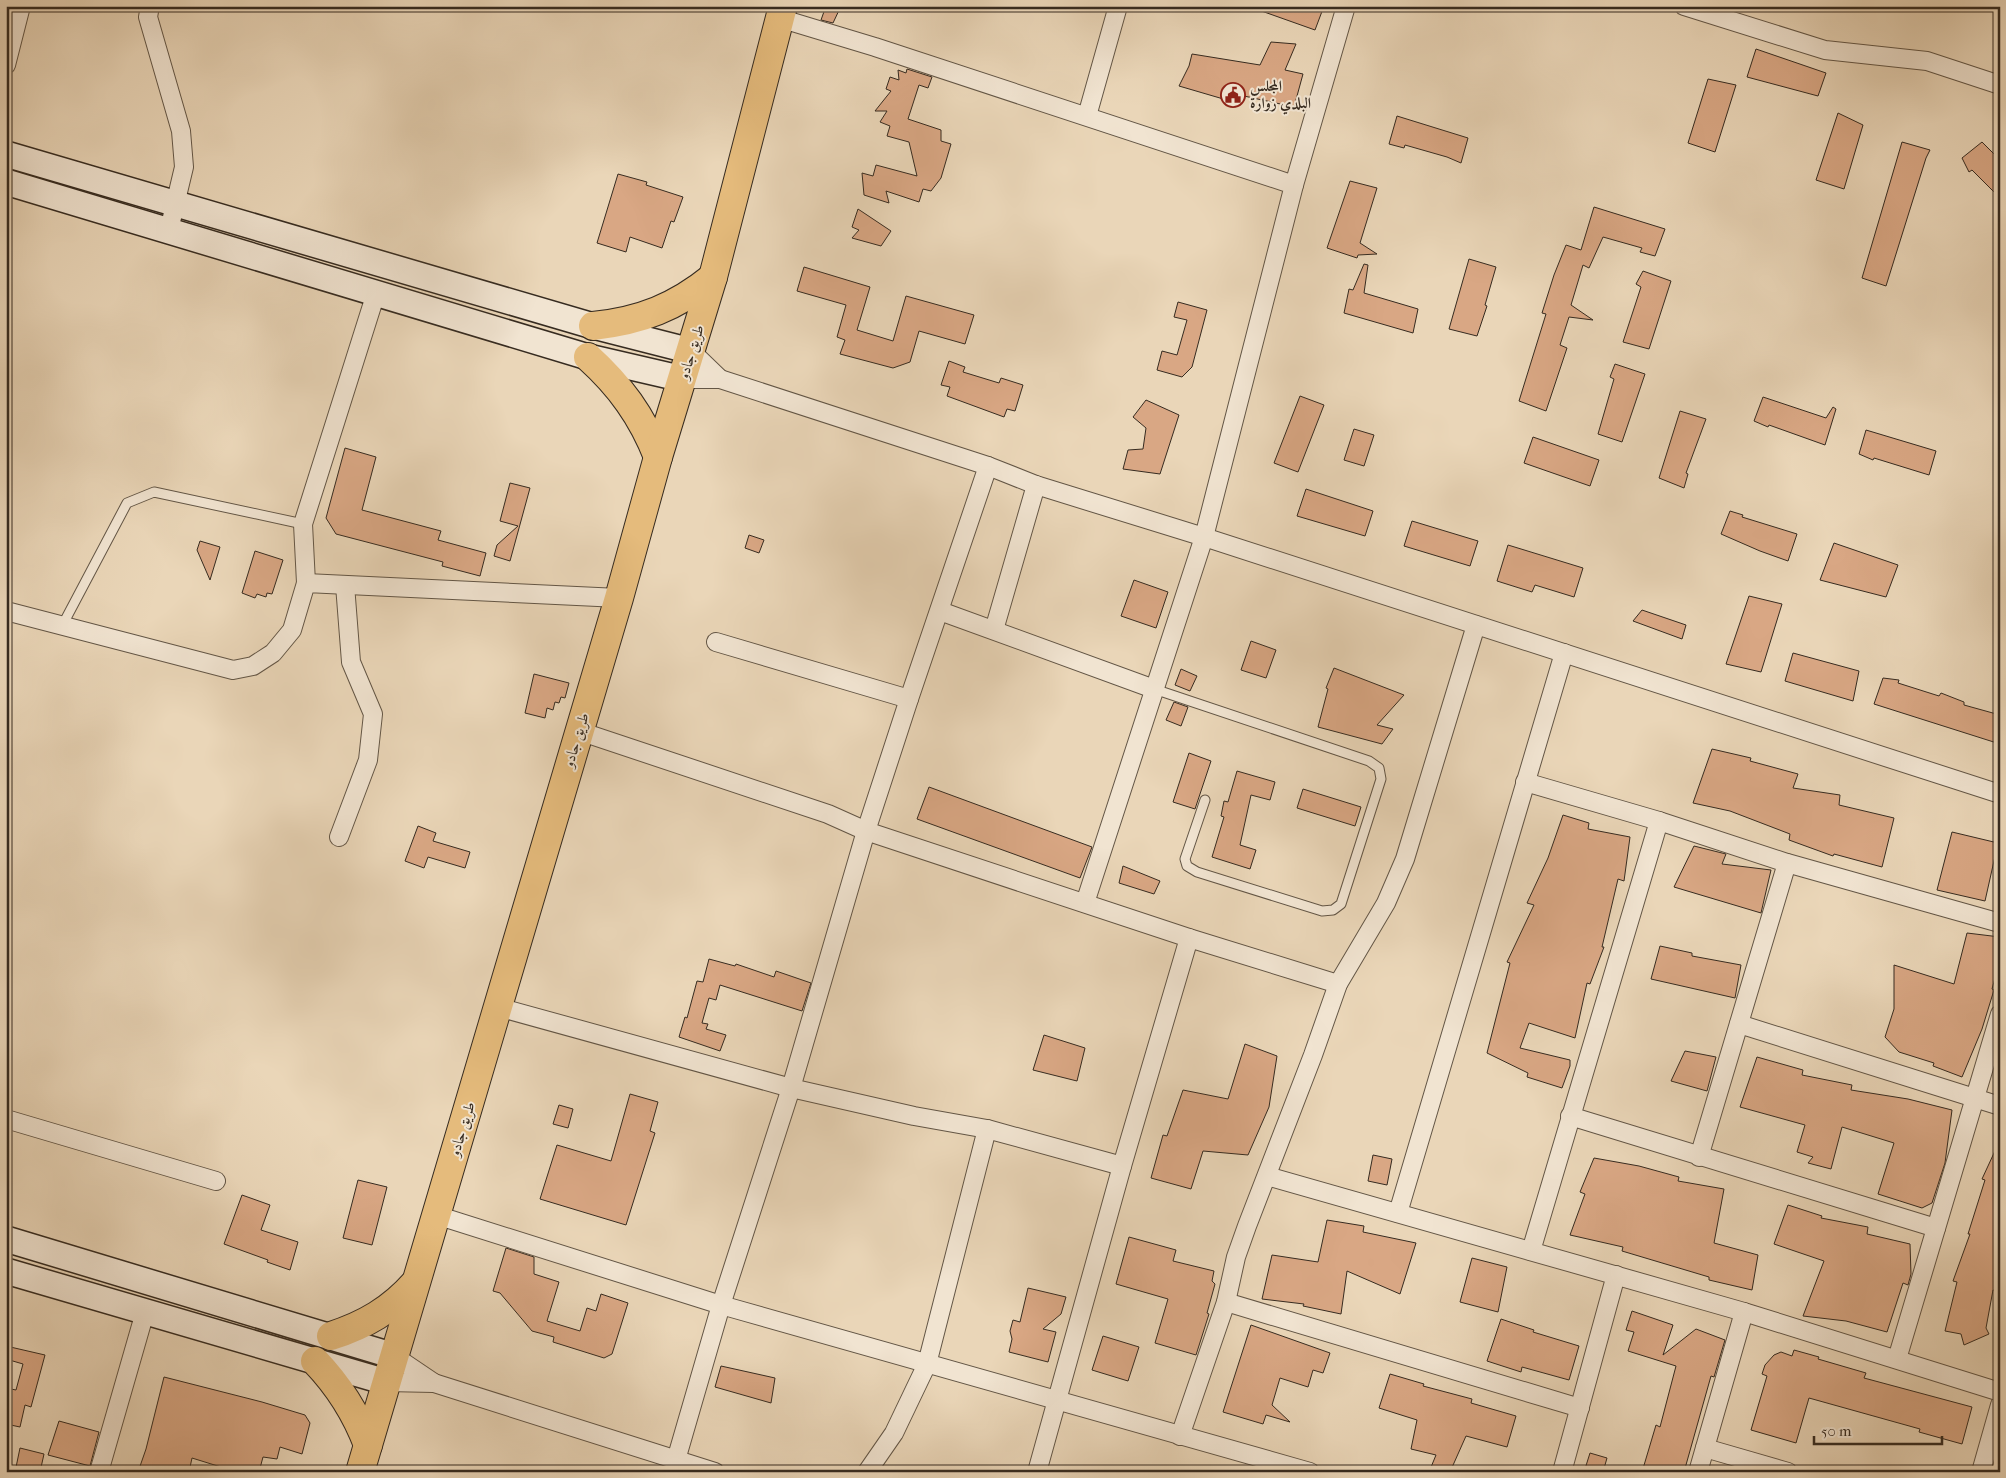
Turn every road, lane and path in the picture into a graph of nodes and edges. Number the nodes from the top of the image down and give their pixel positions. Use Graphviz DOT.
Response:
graph roads {
  1 [pos="21,6"];
  2 [pos="150,6"];
  3 [pos="1118,6"];
  4 [pos="1346,6"];
  5 [pos="1684,6"];
  6 [pos="781,12"];
  7 [pos="6,64"];
  8 [pos="2000,85"];
  9 [pos="1087,116"];
  10 [pos="6,154"];
  11 [pos="6,182"];
  12 [pos="1294,185"];
  13 [pos="176,205"];
  14 [pos="169,230"];
  15 [pos="714,277"];
  16 [pos="376,292"];
  17 [pos="593,326"];
  18 [pos="691,351"];
  19 [pos="588,357"];
  20 [pos="683,379"];
  21 [pos="720,379"];
  22 [pos="658,457"];
  23 [pos="988,466"];
  24 [pos="1036,485"];
  25 [pos="302,524"];
  26 [pos="1204,536"];
  27 [pos="306,584"];
  28 [pos="345,585"];
  29 [pos="619,598"];
  30 [pos="6,610"];
  31 [pos="940,611"];
  32 [pos="1476,625"];
  33 [pos="62,626"];
  34 [pos="994,630"];
  35 [pos="716,642"];
  36 [pos="1564,654"];
  37 [pos="1154,688"];
  38 [pos="909,699"];
  39 [pos="579,732"];
  40 [pos="1525,782"];
  41 [pos="2000,794"];
  42 [pos="1205,800"];
  43 [pos="1659,821"];
  44 [pos="866,831"];
  45 [pos="340,837"];
  46 [pos="1787,863"];
  47 [pos="1085,903"];
  48 [pos="2000,923"];
  49 [pos="1189,938"];
  50 [pos="1338,984"];
  51 [pos="498,1007"];
  52 [pos="2000,1014"];
  53 [pos="1739,1024"];
  54 [pos="791,1088"];
  55 [pos="1974,1099"];
  56 [pos="2000,1106"];
  57 [pos="1570,1116"];
  58 [pos="6,1118"];
  59 [pos="987,1129"];
  60 [pos="1699,1157"];
  61 [pos="1122,1166"];
  62 [pos="1267,1176"];
  63 [pos="216,1180"];
  64 [pos="1398,1213"];
  65 [pos="436,1215"];
  66 [pos="1936,1228"];
  67 [pos="6,1239"];
  68 [pos="1531,1251"];
  69 [pos="6,1271"];
  70 [pos="1616,1275"];
  71 [pos="417,1280"];
  72 [pos="1226,1302"];
  73 [pos="721,1304"];
  74 [pos="145,1312"];
  75 [pos="1744,1312"];
  76 [pos="331,1336"];
  77 [pos="394,1356"];
  78 [pos="1897,1359"];
  79 [pos="315,1361"];
  80 [pos="927,1364"];
  81 [pos="386,1382"];
  82 [pos="434,1383"];
  83 [pos="2000,1392"];
  84 [pos="1058,1401"];
  85 [pos="2000,1406"];
  86 [pos="1580,1408"];
  87 [pos="1180,1436"];
  88 [pos="368,1446"];
  89 [pos="1705,1448"];
  90 [pos="676,1460"];
  91 [pos="99,1472"];
  92 [pos="360,1472"];
  93 [pos="714,1472"];
  94 [pos="867,1472"];
  95 [pos="1037,1472"];
  96 [pos="1310,1472"];
  97 [pos="1562,1472"];
  98 [pos="1698,1472"];
  99 [pos="1788,1472"];
  100 [pos="1981,1472"];
  1 -- 7 [label="street"];
  2 -- 13 [label="street"];
  3 -- 9 [label="street"];
  4 -- 12 [label="street"];
  5 -- 8 [label="street"];
  6 -- 9 [label="street"];
  6 -- 15 [label="highway, طريق جادو"];
  9 -- 12 [label="street"];
  10 -- 13 [label="street"];
  11 -- 14 [label="street"];
  12 -- 26 [label="street"];
  13 -- 14 [label="street"];
  13 -- 17 [label="street"];
  14 -- 16 [label="street"];
  15 -- 17 [label="highway"];
  15 -- 18 [label="highway, طريق جادو"];
  16 -- 19 [label="street"];
  16 -- 25 [label="street"];
  17 -- 18 [label="street"];
  18 -- 20 [label="highway, طريق جادو"];
  18 -- 21 [label="street"];
  19 -- 20 [label="street"];
  19 -- 22 [label="highway"];
  20 -- 21 [label="street"];
  20 -- 22 [label="highway, طريق جادو"];
  21 -- 23 [label="street"];
  22 -- 29 [label="highway, طريق جادو"];
  23 -- 24 [label="street"];
  23 -- 31 [label="street"];
  24 -- 26 [label="street"];
  24 -- 34 [label="street"];
  25 -- 27 [label="street"];
  25 -- 33 [label="lane"];
  26 -- 32 [label="street"];
  26 -- 37 [label="street"];
  27 -- 28 [label="street"];
  27 -- 33 [label="street"];
  28 -- 29 [label="street"];
  28 -- 45 [label="street"];
  29 -- 39 [label="highway, طريق جادو"];
  30 -- 33 [label="street"];
  31 -- 34 [label="street"];
  31 -- 38 [label="street"];
  32 -- 36 [label="street"];
  32 -- 50 [label="street"];
  34 -- 37 [label="street"];
  35 -- 38 [label="street"];
  36 -- 40 [label="street"];
  36 -- 41 [label="street"];
  37 -- 42 [label="lane"];
  37 -- 47 [label="street"];
  38 -- 44 [label="street"];
  39 -- 44 [label="street"];
  39 -- 51 [label="highway, طريق جادو"];
  40 -- 43 [label="street"];
  40 -- 64 [label="street"];
  43 -- 46 [label="street"];
  43 -- 57 [label="street"];
  44 -- 47 [label="street"];
  44 -- 54 [label="street"];
  46 -- 48 [label="street"];
  46 -- 53 [label="street"];
  47 -- 49 [label="street"];
  49 -- 50 [label="street"];
  49 -- 61 [label="street"];
  50 -- 62 [label="street"];
  51 -- 54 [label="street"];
  51 -- 65 [label="highway, طريق جادو"];
  52 -- 55 [label="street"];
  53 -- 55 [label="street"];
  53 -- 60 [label="street"];
  54 -- 59 [label="street"];
  54 -- 73 [label="street"];
  55 -- 56 [label="street"];
  55 -- 66 [label="street"];
  57 -- 60 [label="street"];
  57 -- 68 [label="street"];
  58 -- 63 [label="street"];
  59 -- 61 [label="street"];
  59 -- 80 [label="street"];
  60 -- 66 [label="street"];
  61 -- 84 [label="street"];
  62 -- 64 [label="street"];
  62 -- 72 [label="street"];
  64 -- 68 [label="street"];
  65 -- 71 [label="highway, طريق جادو"];
  65 -- 73 [label="street"];
  66 -- 78 [label="street"];
  67 -- 76 [label="street"];
  68 -- 70 [label="street"];
  69 -- 74 [label="street"];
  70 -- 75 [label="street"];
  70 -- 86 [label="street"];
  71 -- 76 [label="highway"];
  71 -- 77 [label="highway, طريق جادو"];
  72 -- 86 [label="street"];
  72 -- 87 [label="street"];
  73 -- 80 [label="street"];
  73 -- 90 [label="street"];
  74 -- 79 [label="street"];
  74 -- 91 [label="street"];
  75 -- 78 [label="street"];
  75 -- 89 [label="street"];
  76 -- 77 [label="street"];
  77 -- 81 [label="highway, طريق جادو"];
  77 -- 82 [label="street"];
  78 -- 83 [label="street"];
  79 -- 81 [label="street"];
  79 -- 88 [label="highway"];
  80 -- 84 [label="street"];
  80 -- 94 [label="street"];
  81 -- 82 [label="street"];
  81 -- 88 [label="highway, طريق جادو"];
  82 -- 90 [label="street"];
  84 -- 87 [label="street"];
  84 -- 95 [label="street"];
  85 -- 100 [label="street"];
  86 -- 97 [label="street"];
  87 -- 96 [label="street"];
  88 -- 92 [label="highway, طريق جادو"];
  89 -- 98 [label="street"];
  89 -- 99 [label="street"];
  90 -- 93 [label="street"];
}
